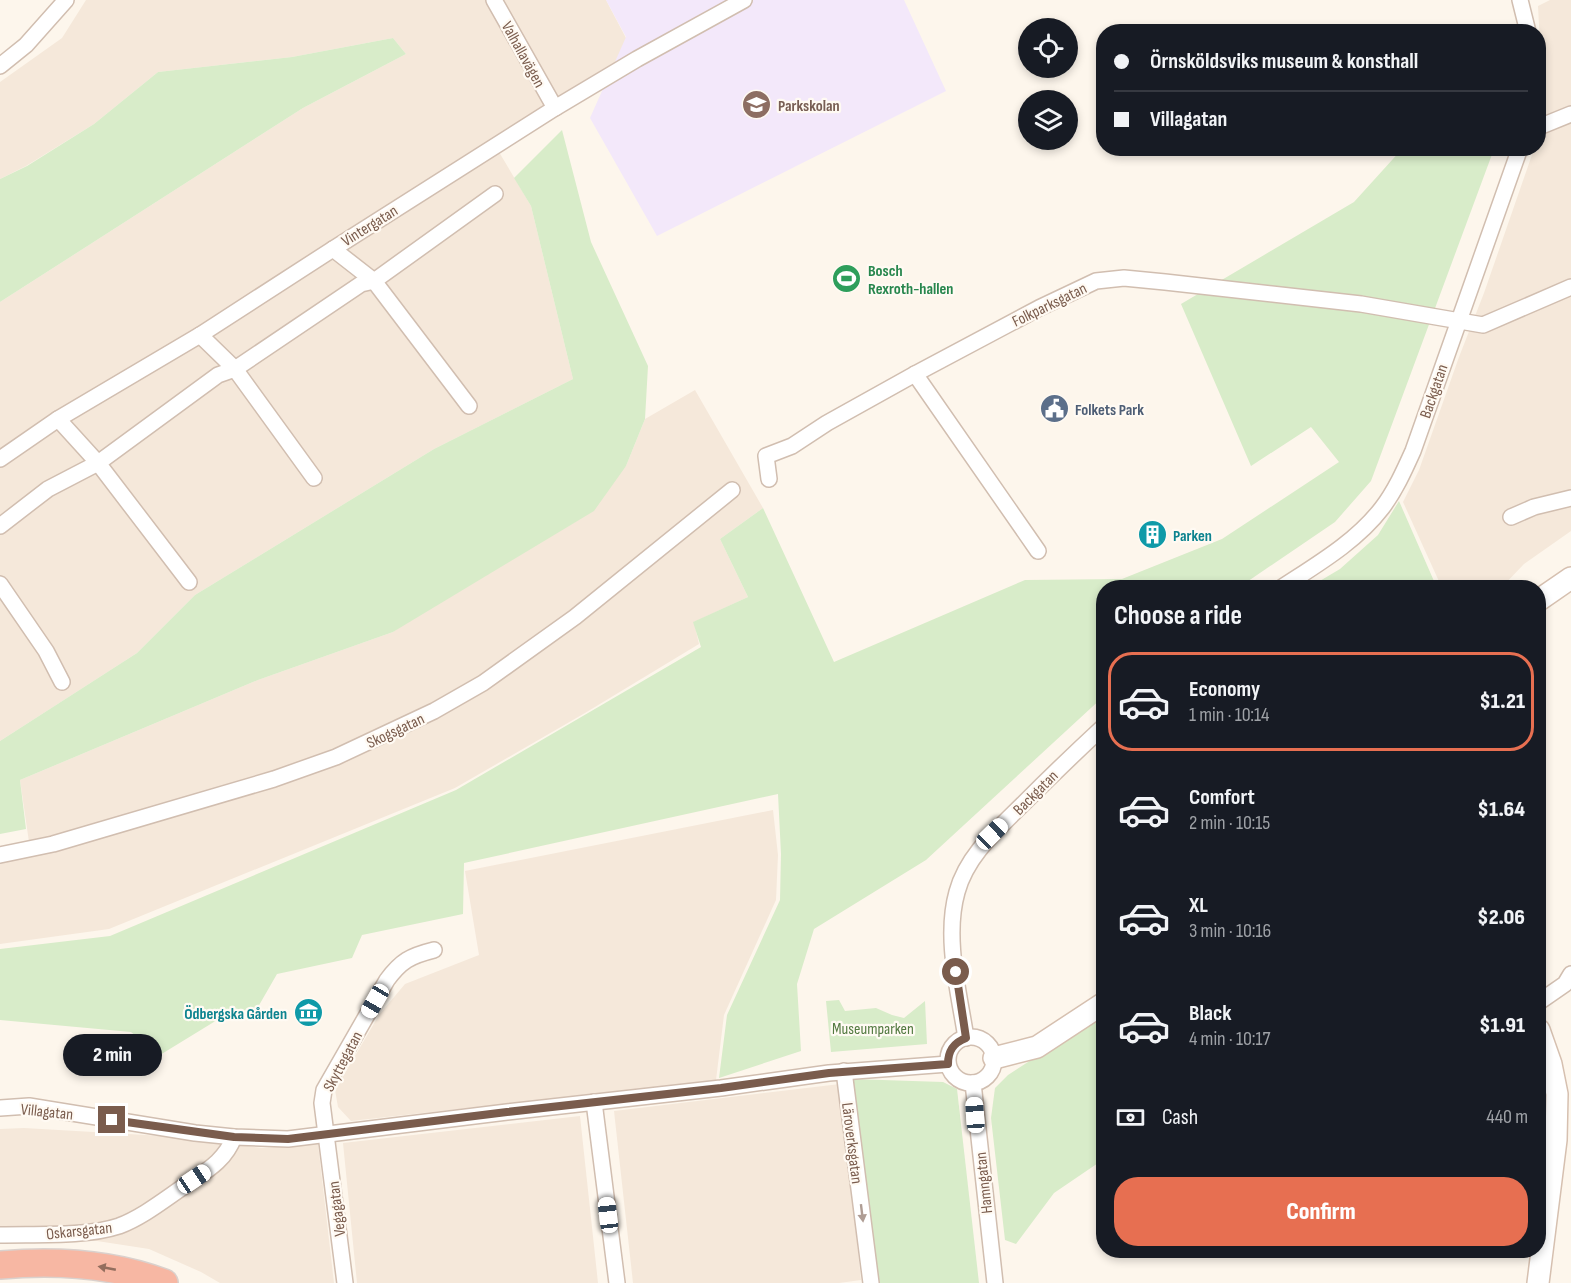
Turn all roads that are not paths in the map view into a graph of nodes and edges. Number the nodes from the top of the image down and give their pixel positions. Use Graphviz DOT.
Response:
graph roads {
  1 [pos="66,0"];
  2 [pos="494,0"];
  3 [pos="744,0"];
  4 [pos="1520,0"];
  5 [pos="1526,24"];
  6 [pos="0,66"];
  7 [pos="555,108"];
  8 [pos="1571,114"];
  9 [pos="1546,124"];
  10 [pos="1517,156"];
  11 [pos="495,194"];
  12 [pos="333,249"];
  13 [pos="374,281"];
  14 [pos="1571,287"];
  15 [pos="1458,320"];
  16 [pos="200,335"];
  17 [pos="235,369"];
  18 [pos="915,374"];
  19 [pos="469,406"];
  20 [pos="58,419"];
  21 [pos="0,459"];
  22 [pos="98,463"];
  23 [pos="314,478"];
  24 [pos="769,479"];
  25 [pos="732,490"];
  26 [pos="1571,498"];
  27 [pos="1512,517"];
  28 [pos="0,526"];
  29 [pos="1038,551"];
  30 [pos="1571,578"];
  31 [pos="1293,580"];
  32 [pos="189,582"];
  33 [pos="0,584"];
  34 [pos="1546,595"];
  35 [pos="62,682"];
  36 [pos="1096,733"];
  37 [pos="0,855"];
  38 [pos="434,950"];
  39 [pos="1571,974"];
  40 [pos="1546,997"];
  41 [pos="1096,1008"];
  42 [pos="966,1038"];
  43 [pos="1546,1050"];
  44 [pos="994,1058"];
  45 [pos="948,1064"];
  46 [pos="844,1071"];
  47 [pos="972,1083"];
  48 [pos="0,1100"];
  49 [pos="594,1102"];
  50 [pos="29,1106"];
  51 [pos="0,1108"];
  52 [pos="327,1135"];
  53 [pos="234,1137"];
  54 [pos="1546,1219"];
  55 [pos="0,1235"];
  56 [pos="1541,1258"];
  57 [pos="0,1265"];
  58 [pos="164,1283"];
  59 [pos="345,1283"];
  60 [pos="617,1283"];
  61 [pos="871,1283"];
  62 [pos="994,1283"];
  63 [pos="1538,1283"];
  1 -- 6 [label="street"];
  2 -- 7 [label="street, Valhallavägen"];
  3 -- 7 [label="street, Vintergatan"];
  4 -- 5 [label="street"];
  7 -- 12 [label="street, Vintergatan"];
  8 -- 9 [label="street"];
  10 -- 15 [label="street, Backgatan"];
  11 -- 13 [label="street"];
  12 -- 13 [label="street"];
  12 -- 16 [label="street, Vintergatan"];
  13 -- 17 [label="street"];
  13 -- 19 [label="street"];
  14 -- 15 [label="street, Folkparksgatan"];
  15 -- 18 [label="street, Folkparksgatan"];
  15 -- 31 [label="street, Backgatan"];
  16 -- 17 [label="street"];
  16 -- 20 [label="street, Vintergatan"];
  17 -- 22 [label="street"];
  17 -- 23 [label="street"];
  18 -- 24 [label="street, Folkparksgatan"];
  18 -- 29 [label="street"];
  20 -- 21 [label="street, Vintergatan"];
  20 -- 22 [label="street"];
  22 -- 28 [label="street"];
  22 -- 32 [label="street"];
  25 -- 37 [label="street, Skogsgatan"];
  26 -- 27 [label="street"];
  30 -- 34 [label="main road"];
  33 -- 35 [label="street"];
  36 -- 42 [label="street, Backgatan"];
  38 -- 52 [label="street, Skyttegatan"];
  39 -- 40 [label="street"];
  41 -- 44 [label="main road"];
  42 -- 44 [label="street"];
  42 -- 45 [label="street"];
  43 -- 54 [label="main road"];
  44 -- 47 [label="street"];
  45 -- 46 [label="street"];
  45 -- 47 [label="street"];
  46 -- 49 [label="street, Villagatan"];
  46 -- 61 [label="street, Läroverksgatan, one-way"];
  47 -- 62 [label="street, Hamngatan"];
  48 -- 50 [label="street"];
  49 -- 52 [label="street, Villagatan"];
  49 -- 60 [label="street"];
  50 -- 51 [label="street, Villagatan"];
  50 -- 53 [label="street, Villagatan"];
  52 -- 53 [label="street, Villagatan"];
  52 -- 59 [label="street, Vegagatan"];
  53 -- 55 [label="street, Oskarsgatan"];
  56 -- 63 [label="main road"];
  58 -- 57 [label="highway, one-way"];
}
